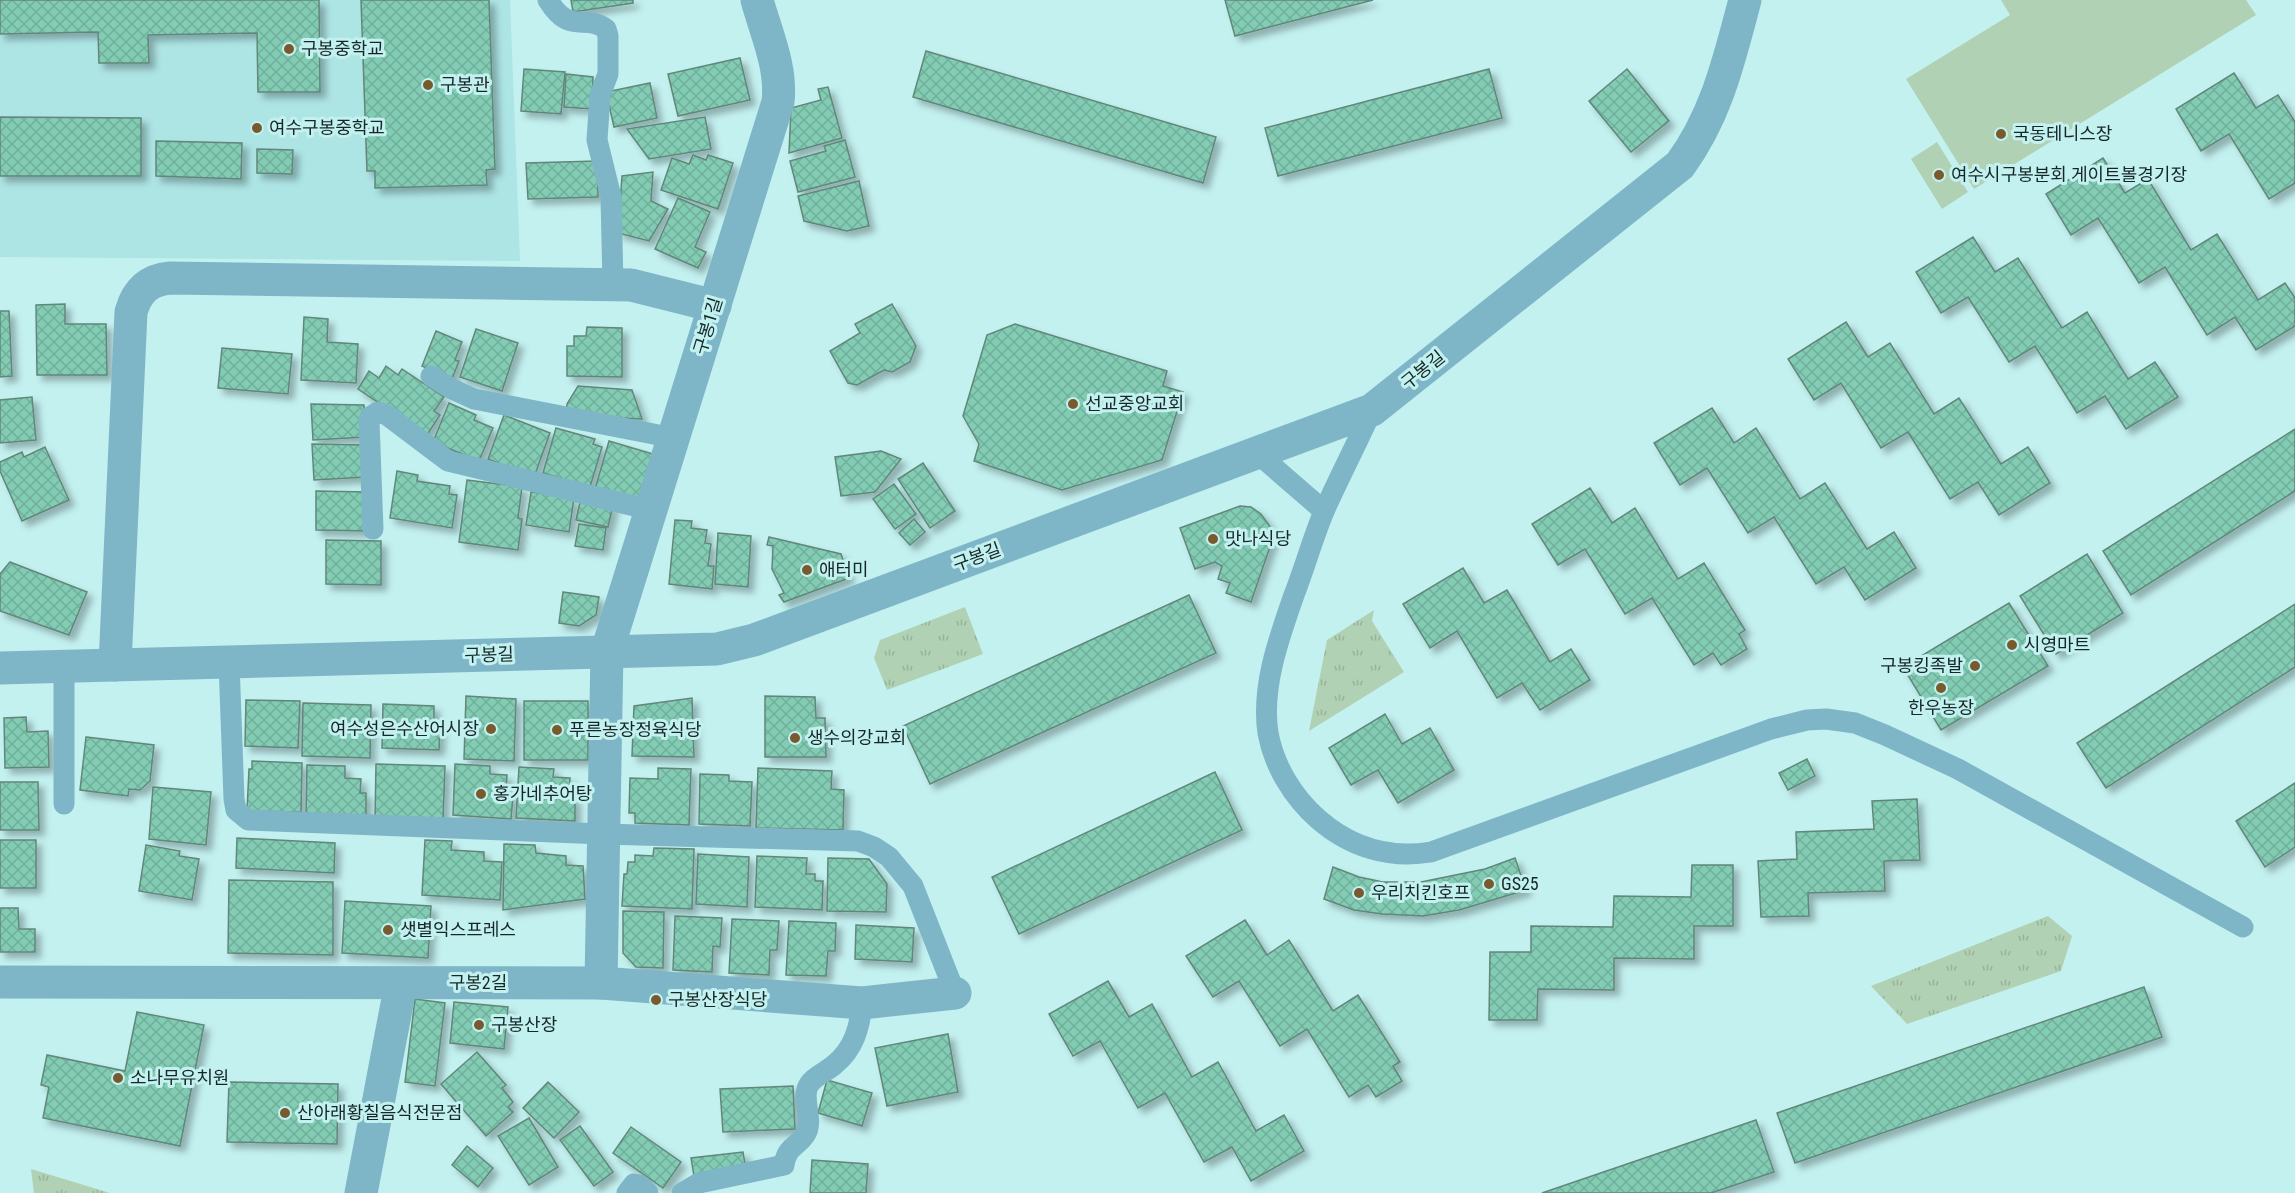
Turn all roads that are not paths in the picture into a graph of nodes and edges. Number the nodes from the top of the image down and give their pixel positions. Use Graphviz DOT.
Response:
graph roads {
  1 [pos="548,0"];
  2 [pos="757,0"];
  3 [pos="1745,0"];
  4 [pos="613,285"];
  5 [pos="715,306"];
  6 [pos="431,376"];
  7 [pos="1372,410"];
  8 [pos="674,438"];
  9 [pos="1257,453"];
  10 [pos="651,510"];
  11 [pos="1324,511"];
  12 [pos="373,530"];
  13 [pos="607,651"];
  14 [pos="229,662"];
  15 [pos="115,665"];
  16 [pos="64,666"];
  17 [pos="0,668"];
  18 [pos="64,804"];
  19 [pos="603,834"];
  20 [pos="2243,927"];
  21 [pos="0,982"];
  22 [pos="401,982"];
  23 [pos="601,983"];
  24 [pos="955,993"];
  25 [pos="862,1003"];
  26 [pos="361,1193"];
  27 [pos="627,1193"];
  28 [pos="648,1193"];
  29 [pos="682,1193"];
  1 -- 4 [label="lane"];
  2 -- 5 [label="street, 구봉1길"];
  3 -- 7 [label="street, 구봉길"];
  4 -- 5 [label="street"];
  4 -- 15 [label="street"];
  5 -- 8 [label="street, 구봉1길"];
  6 -- 8 [label="lane"];
  7 -- 9 [label="street, 구봉길"];
  7 -- 11 [label="lane"];
  8 -- 10 [label="street, 구봉1길"];
  9 -- 11 [label="lane"];
  9 -- 13 [label="street, 구봉길"];
  10 -- 12 [label="lane"];
  10 -- 13 [label="street, 구봉1길"];
  11 -- 20 [label="lane"];
  13 -- 14 [label="street, 구봉길"];
  13 -- 19 [label="street, 구봉1길"];
  14 -- 15 [label="street, 구봉길"];
  14 -- 19 [label="lane"];
  15 -- 16 [label="street, 구봉길"];
  16 -- 17 [label="street, 구봉길"];
  16 -- 18 [label="lane"];
  19 -- 23 [label="street, 구봉1길"];
  19 -- 24 [label="lane"];
  21 -- 22 [label="street, 구봉2길"];
  22 -- 23 [label="street, 구봉2길"];
  22 -- 26 [label="street"];
  23 -- 25 [label="street, 구봉2길"];
  24 -- 25 [label="street, 구봉2길"];
  25 -- 29 [label="lane"];
  27 -- 28 [label="lane"];
}
